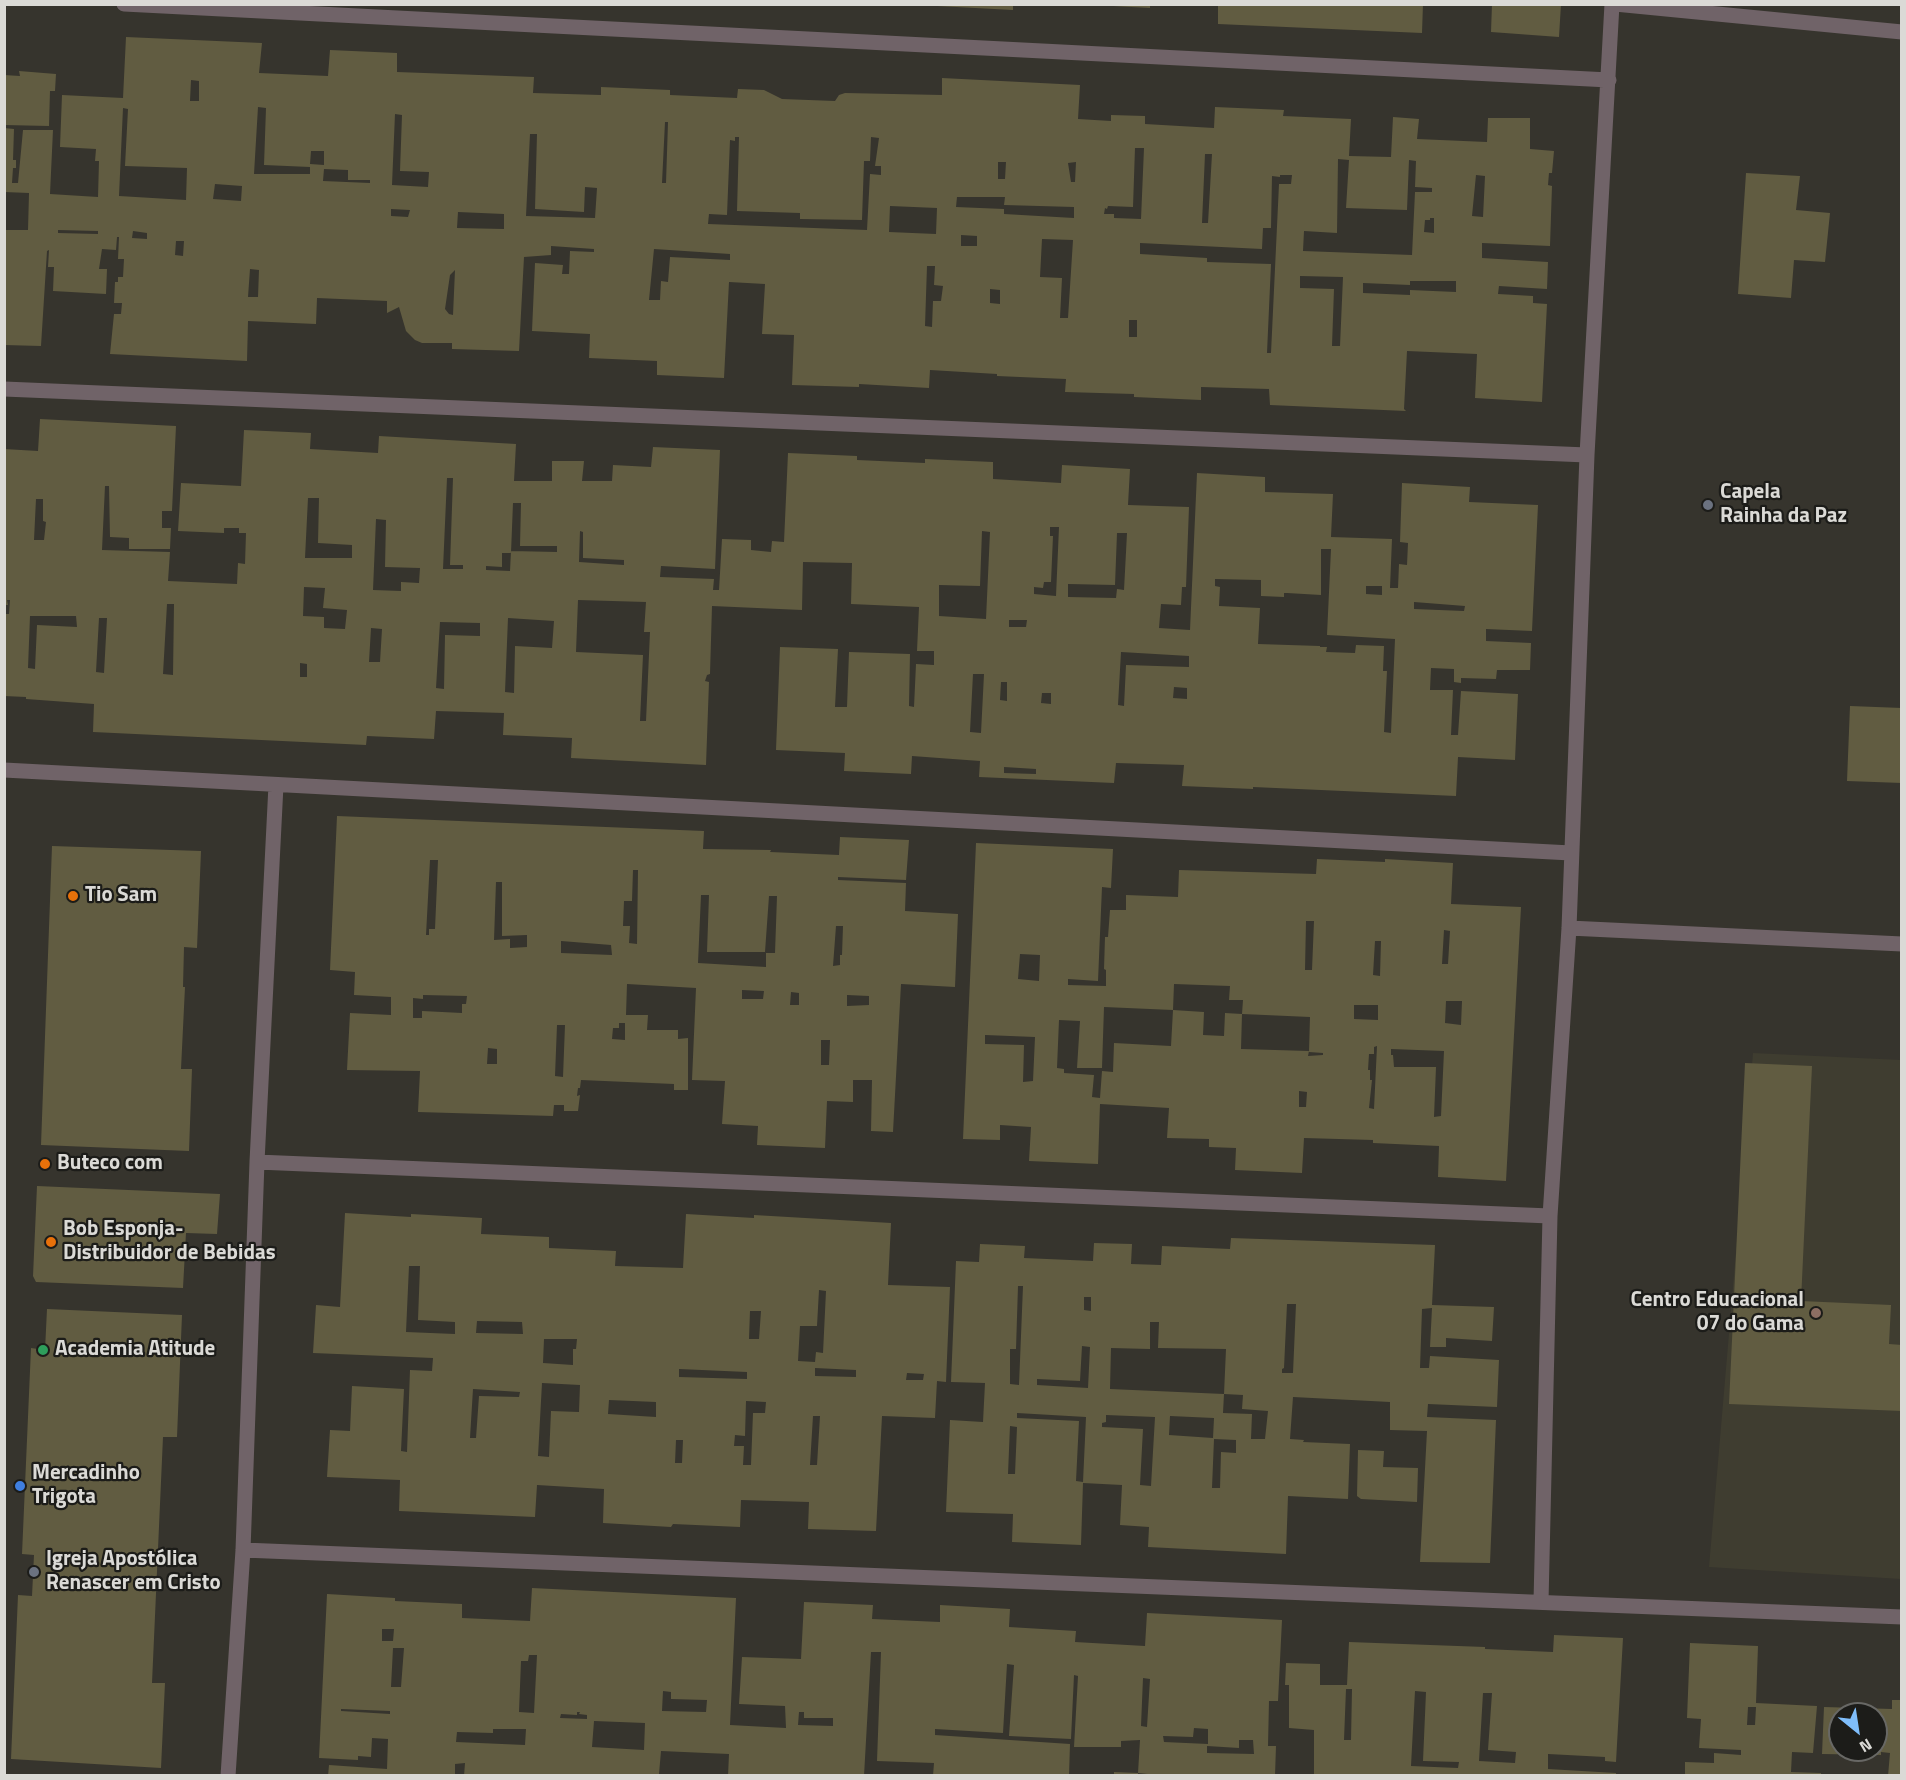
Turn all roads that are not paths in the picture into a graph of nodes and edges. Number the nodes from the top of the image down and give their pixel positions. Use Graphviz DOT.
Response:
graph roads {
  1 [pos="124,4"];
  2 [pos="1614,4"];
  3 [pos="1902,32"];
  4 [pos="1609,80"];
  5 [pos="4,389"];
  6 [pos="1587,455"];
  7 [pos="4,770"];
  8 [pos="276,784"];
  9 [pos="1571,853"];
  10 [pos="1569,928"];
  11 [pos="1902,944"];
  12 [pos="257,1162"];
  13 [pos="1550,1216"];
  14 [pos="243,1550"];
  15 [pos="1541,1602"];
  16 [pos="1902,1617"];
  17 [pos="228,1776"];
  1 -- 4 [label="street"];
  2 -- 3 [label="street"];
  2 -- 4 [label="street"];
  4 -- 6 [label="street"];
  5 -- 6 [label="street"];
  6 -- 9 [label="street"];
  7 -- 8 [label="street"];
  8 -- 9 [label="street"];
  8 -- 12 [label="street"];
  9 -- 10 [label="street"];
  10 -- 11 [label="street"];
  10 -- 13 [label="street"];
  12 -- 13 [label="street"];
  12 -- 14 [label="street"];
  13 -- 15 [label="street"];
  14 -- 15 [label="street"];
  14 -- 17 [label="street"];
  15 -- 16 [label="street"];
}
